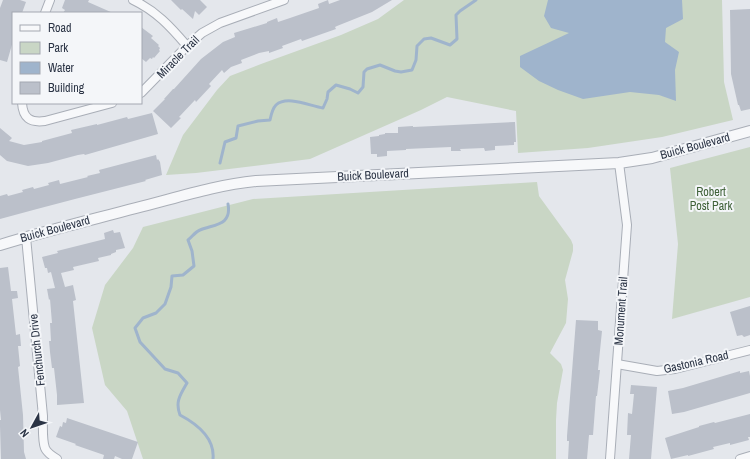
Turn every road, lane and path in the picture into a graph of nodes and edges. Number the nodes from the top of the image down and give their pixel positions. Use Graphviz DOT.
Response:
graph roads {
  1 [pos="50,0"];
  2 [pos="133,0"];
  3 [pos="284,0"];
  4 [pos="45,12"];
  5 [pos="187,46"];
  6 [pos="142,92"];
  7 [pos="22,104"];
  8 [pos="108,104"];
  9 [pos="750,131"];
  10 [pos="619,163"];
  11 [pos="26,237"];
  12 [pos="0,245"];
  13 [pos="750,350"];
  14 [pos="617,364"];
  15 [pos="750,456"];
  16 [pos="57,459"];
  17 [pos="610,459"];
  18 [pos="740,459"];
  1 -- 4 [label="street"];
  2 -- 5 [label="street"];
  3 -- 5 [label="street, Miracle Trail"];
  5 -- 6 [label="street, Miracle Trail"];
  7 -- 8 [label="street"];
  9 -- 10 [label="street, Buick Boulevard"];
  10 -- 11 [label="street, Buick Boulevard"];
  10 -- 14 [label="street, Monument Trail"];
  11 -- 12 [label="street, Buick Boulevard"];
  11 -- 16 [label="street, Fenchurch Drive"];
  13 -- 14 [label="street, Gastonia Road"];
  14 -- 17 [label="street, Monument Trail"];
  15 -- 18 [label="street"];
}
